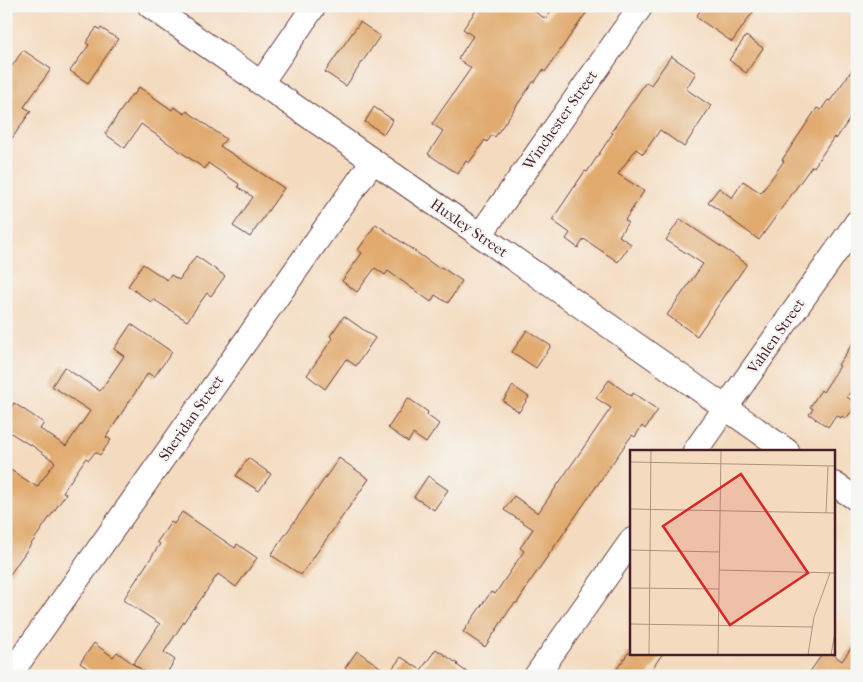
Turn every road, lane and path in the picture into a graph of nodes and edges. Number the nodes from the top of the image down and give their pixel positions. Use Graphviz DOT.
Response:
graph roads {
  1 [pos="150,6"];
  2 [pos="314,6"];
  3 [pos="641,6"];
  4 [pos="261,83"];
  5 [pos="374,161"];
  6 [pos="857,222"];
  7 [pos="480,235"];
  8 [pos="726,408"];
  9 [pos="696,450"];
  10 [pos="786,450"];
  11 [pos="836,485"];
  12 [pos="857,499"];
  13 [pos="630,543"];
  14 [pos="9,676"];
  15 [pos="536,676"];
  1 -- 4 [label="street, Huxley Street"];
  2 -- 4 [label="street"];
  3 -- 7 [label="street, Winchester Street"];
  4 -- 5 [label="street, Huxley Street"];
  5 -- 7 [label="street, Huxley Street"];
  5 -- 14 [label="street, Sheridan Street"];
  6 -- 8 [label="street, Vahlen Street"];
  7 -- 8 [label="street, Huxley Street"];
  8 -- 9 [label="street, Vahlen Street"];
  8 -- 10 [label="street, Huxley Street"];
  11 -- 12 [label="street"];
  13 -- 15 [label="street"];
}
